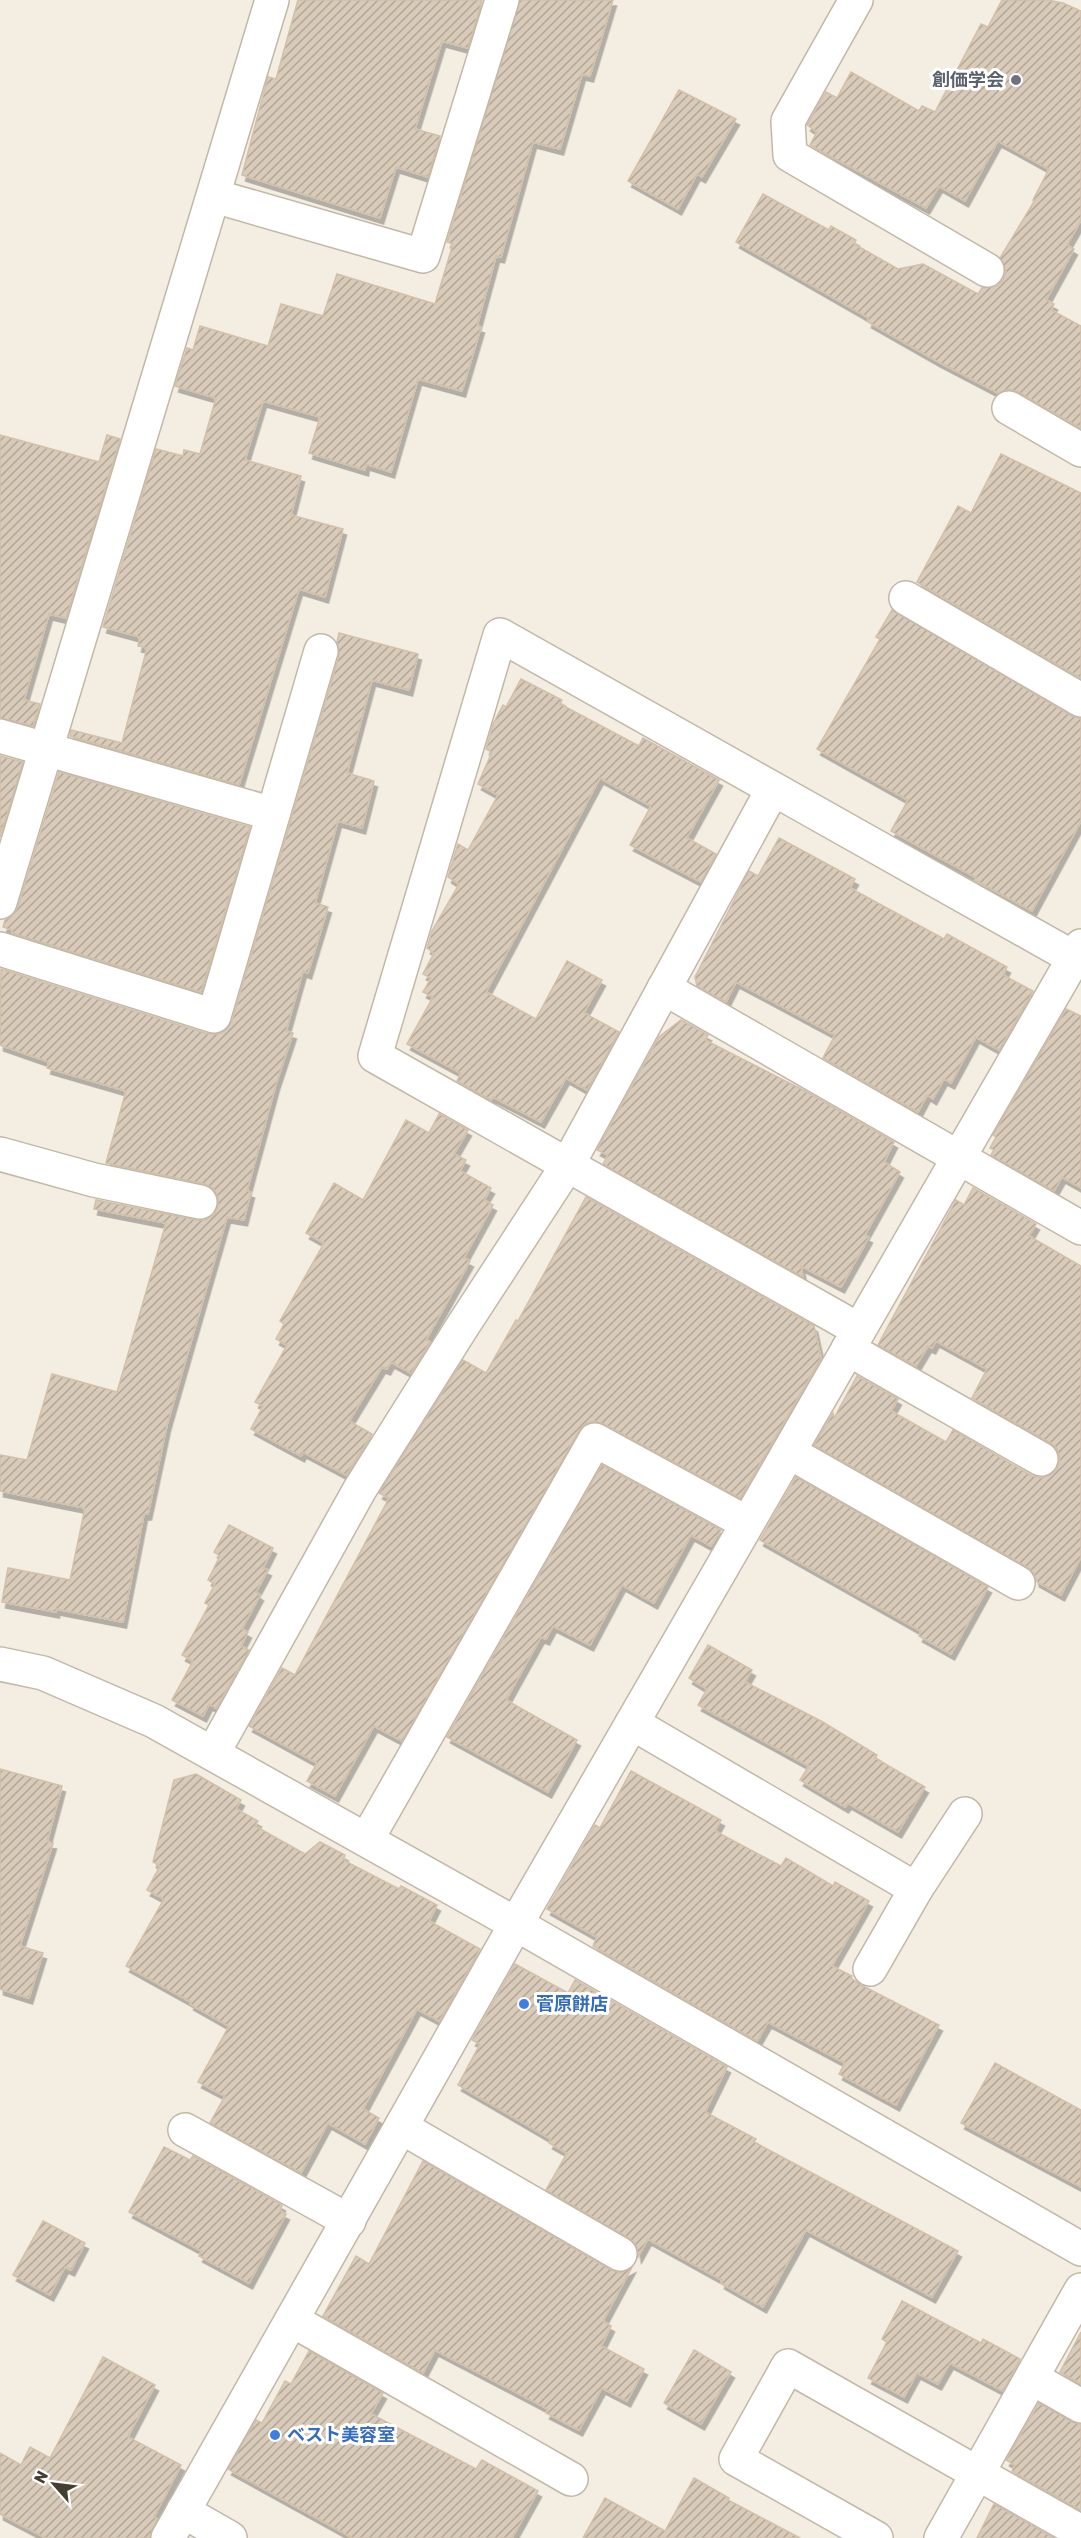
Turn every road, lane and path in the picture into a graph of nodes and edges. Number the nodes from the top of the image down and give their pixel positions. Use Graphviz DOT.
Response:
graph roads {
  1 [pos="272,0"];
  2 [pos="502,0"];
  3 [pos="856,0"];
  4 [pos="214,196"];
  5 [pos="987,270"];
  6 [pos="1009,408"];
  7 [pos="1081,450"];
  8 [pos="906,598"];
  9 [pos="321,651"];
  10 [pos="1081,700"];
  11 [pos="0,736"];
  12 [pos="46,749"];
  13 [pos="773,789"];
  14 [pos="273,814"];
  15 [pos="0,902"];
  16 [pos="0,949"];
  17 [pos="1079,955"];
  18 [pos="664,988"];
  19 [pos="0,1154"];
  20 [pos="958,1158"];
  21 [pos="567,1166"];
  22 [pos="200,1202"];
  23 [pos="1081,1228"];
  24 [pos="854,1340"];
  25 [pos="789,1452"];
  26 [pos="1041,1459"];
  27 [pos="747,1523"];
  28 [pos="1018,1583"];
  29 [pos="0,1664"];
  30 [pos="632,1723"];
  31 [pos="213,1754"];
  32 [pos="965,1814"];
  33 [pos="367,1839"];
  34 [pos="916,1889"];
  35 [pos="516,1924"];
  36 [pos="870,1969"];
  37 [pos="401,2127"];
  38 [pos="185,2130"];
  39 [pos="349,2221"];
  40 [pos="1081,2249"];
  41 [pos="620,2254"];
  42 [pos="1081,2290"];
  43 [pos="292,2320"];
  44 [pos="1032,2378"];
  45 [pos="1081,2406"];
  46 [pos="979,2473"];
  47 [pos="571,2479"];
  48 [pos="176,2524"];
  49 [pos="1081,2532"];
  50 [pos="230,2538"];
  51 [pos="876,2538"];
  52 [pos="941,2538"];
  1 -- 4 [label="street"];
  2 -- 4 [label="street"];
  3 -- 5 [label="street"];
  4 -- 12 [label="street"];
  6 -- 7 [label="street"];
  8 -- 10 [label="street"];
  9 -- 14 [label="street"];
  11 -- 12 [label="street"];
  12 -- 14 [label="street"];
  12 -- 15 [label="street"];
  13 -- 17 [label="street"];
  13 -- 18 [label="street"];
  13 -- 21 [label="street"];
  14 -- 16 [label="street"];
  17 -- 20 [label="street"];
  18 -- 20 [label="street"];
  18 -- 21 [label="street"];
  19 -- 22 [label="street"];
  20 -- 23 [label="street"];
  20 -- 24 [label="street"];
  21 -- 24 [label="street"];
  21 -- 31 [label="street"];
  24 -- 25 [label="street"];
  24 -- 26 [label="street"];
  25 -- 27 [label="street"];
  25 -- 28 [label="street"];
  27 -- 30 [label="street"];
  27 -- 33 [label="street"];
  29 -- 31 [label="street"];
  30 -- 34 [label="street"];
  30 -- 35 [label="street"];
  31 -- 33 [label="street"];
  32 -- 34 [label="street"];
  33 -- 35 [label="street"];
  34 -- 36 [label="street"];
  35 -- 37 [label="street"];
  35 -- 40 [label="street"];
  37 -- 39 [label="street"];
  37 -- 41 [label="street"];
  38 -- 39 [label="street"];
  39 -- 43 [label="street"];
  42 -- 44 [label="street"];
  43 -- 47 [label="street"];
  43 -- 48 [label="street"];
  44 -- 45 [label="street"];
  44 -- 46 [label="street"];
  46 -- 49 [label="street"];
  46 -- 51 [label="street"];
  46 -- 52 [label="street"];
  48 -- 50 [label="street"];
}
